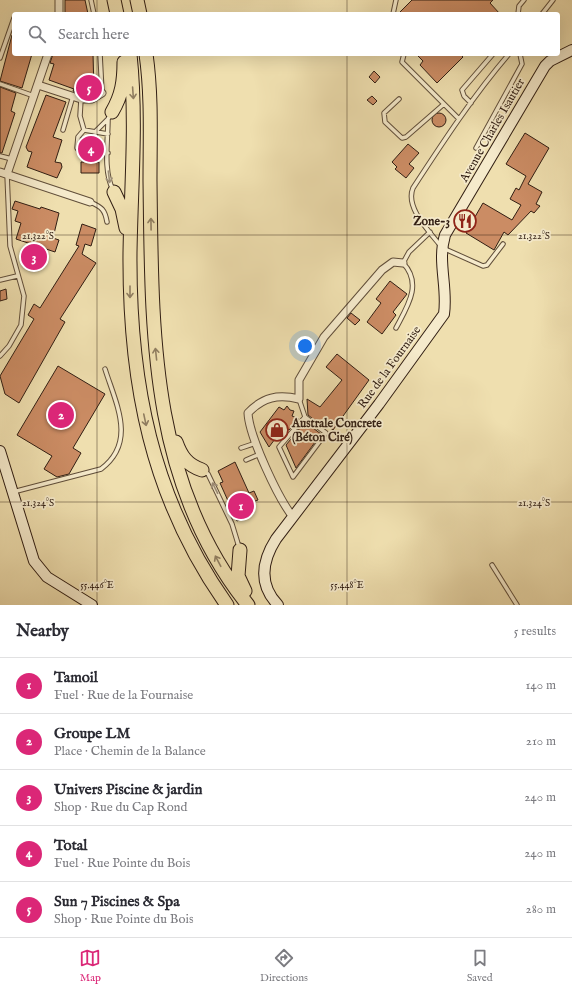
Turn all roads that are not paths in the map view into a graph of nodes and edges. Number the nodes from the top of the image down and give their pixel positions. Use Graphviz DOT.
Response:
graph roads {
  1 [pos="59,0"];
  2 [pos="91,0"];
  3 [pos="114,0"];
  4 [pos="121,0"];
  5 [pos="137,0"];
  6 [pos="396,0"];
  7 [pos="524,0"];
  8 [pos="553,0"];
  9 [pos="59,12"];
  10 [pos="94,12"];
  11 [pos="117,12"];
  12 [pos="123,12"];
  13 [pos="140,12"];
  14 [pos="393,12"];
  15 [pos="518,12"];
  16 [pos="544,12"];
  17 [pos="12,24"];
  18 [pos="572,50"];
  19 [pos="47,56"];
  20 [pos="100,56"];
  21 [pos="123,56"];
  22 [pos="130,56"];
  23 [pos="146,56"];
  24 [pos="404,56"];
  25 [pos="491,56"];
  26 [pos="507,56"];
  27 [pos="520,56"];
  28 [pos="0,58"];
  29 [pos="0,84"];
  30 [pos="38,85"];
  31 [pos="102,93"];
  32 [pos="34,96"];
  33 [pos="72,96"];
  34 [pos="81,98"];
  35 [pos="399,99"];
  36 [pos="471,103"];
  37 [pos="444,104"];
  38 [pos="110,115"];
  39 [pos="459,119"];
  40 [pos="63,130"];
  41 [pos="84,130"];
  42 [pos="96,132"];
  43 [pos="108,134"];
  44 [pos="94,138"];
  45 [pos="476,148"];
  46 [pos="84,153"];
  47 [pos="97,153"];
  48 [pos="108,153"];
  49 [pos="0,156"];
  50 [pos="12,159"];
  51 [pos="3,173"];
  52 [pos="114,192"];
  53 [pos="90,202"];
  54 [pos="107,222"];
  55 [pos="430,232"];
  56 [pos="445,235"];
  57 [pos="503,244"];
  58 [pos="442,247"];
  59 [pos="130,253"];
  60 [pos="403,263"];
  61 [pos="17,276"];
  62 [pos="0,280"];
  63 [pos="396,328"];
  64 [pos="0,356"];
  65 [pos="105,369"];
  66 [pos="160,393"];
  67 [pos="299,399"];
  68 [pos="305,417"];
  69 [pos="256,443"];
  70 [pos="241,448"];
  71 [pos="0,451"];
  72 [pos="261,454"];
  73 [pos="246,460"];
  74 [pos="202,470"];
  75 [pos="12,492"];
  76 [pos="294,516"];
  77 [pos="240,550"];
  78 [pos="492,566"];
  79 [pos="92,605"];
  80 [pos="226,605"];
  81 [pos="248,605"];
  82 [pos="253,605"];
  83 [pos="278,605"];
  84 [pos="517,605"];
  1 -- 9 [label="street"];
  2 -- 10 [label="lane"];
  3 -- 11 [label="highway"];
  4 -- 12 [label="highway"];
  5 -- 13 [label="highway"];
  6 -- 14 [label="lane"];
  7 -- 15 [label="lane"];
  8 -- 16 [label="lane"];
  17 -- 28 [label="lane"];
  18 -- 56 [label="street, Avenue Charles Isautier"];
  19 -- 30 [label="street"];
  20 -- 31 [label="lane"];
  21 -- 38 [label="highway"];
  22 -- 59 [label="highway, one-way"];
  66 -- 23 [label="highway, one-way"];
  24 -- 37 [label="lane"];
  25 -- 36 [label="lane"];
  26 -- 36 [label="lane"];
  27 -- 45 [label="lane"];
  29 -- 32 [label="lane"];
  30 -- 32 [label="street"];
  30 -- 33 [label="street"];
  31 -- 34 [label="street"];
  32 -- 50 [label="street"];
  33 -- 34 [label="street"];
  33 -- 40 [label="lane"];
  34 -- 41 [label="lane"];
  35 -- 37 [label="lane"];
  36 -- 39 [label="lane"];
  37 -- 39 [label="lane"];
  38 -- 42 [label="lane"];
  38 -- 43 [label="lane"];
  39 -- 55 [label="lane"];
  41 -- 42 [label="lane"];
  41 -- 46 [label="lane"];
  42 -- 43 [label="lane"];
  42 -- 44 [label="lane"];
  43 -- 48 [label="lane"];
  47 -- 48 [label="lane"];
  48 -- 52 [label="lane, one-way"];
  49 -- 50 [label="lane"];
  50 -- 51 [label="street"];
  51 -- 53 [label="street"];
  51 -- 61 [label="lane"];
  52 -- 59 [label="highway"];
  53 -- 54 [label="lane"];
  55 -- 58 [label="lane"];
  55 -- 60 [label="lane"];
  56 -- 58 [label="street, Rue de la Fournaise"];
  57 -- 58 [label="lane"];
  58 -- 76 [label="street, Rue de la Fournaise"];
  59 -- 80 [label="highway, one-way"];
  60 -- 63 [label="lane"];
  60 -- 67 [label="street"];
  61 -- 62 [label="lane"];
  61 -- 64 [label="lane"];
  65 -- 75 [label="lane"];
  66 -- 74 [label="highway"];
  81 -- 66 [label="highway, one-way"];
  67 -- 68 [label="lane"];
  67 -- 69 [label="street"];
  68 -- 68 [label="lane"];
  69 -- 70 [label="lane"];
  69 -- 72 [label="street"];
  71 -- 75 [label="street"];
  72 -- 73 [label="lane"];
  72 -- 76 [label="street"];
  77 -- 74 [label="lane, one-way"];
  75 -- 79 [label="street"];
  76 -- 83 [label="street, Rue de la Fournaise"];
  77 -- 82 [label="highway"];
  78 -- 84 [label="lane"];
}
